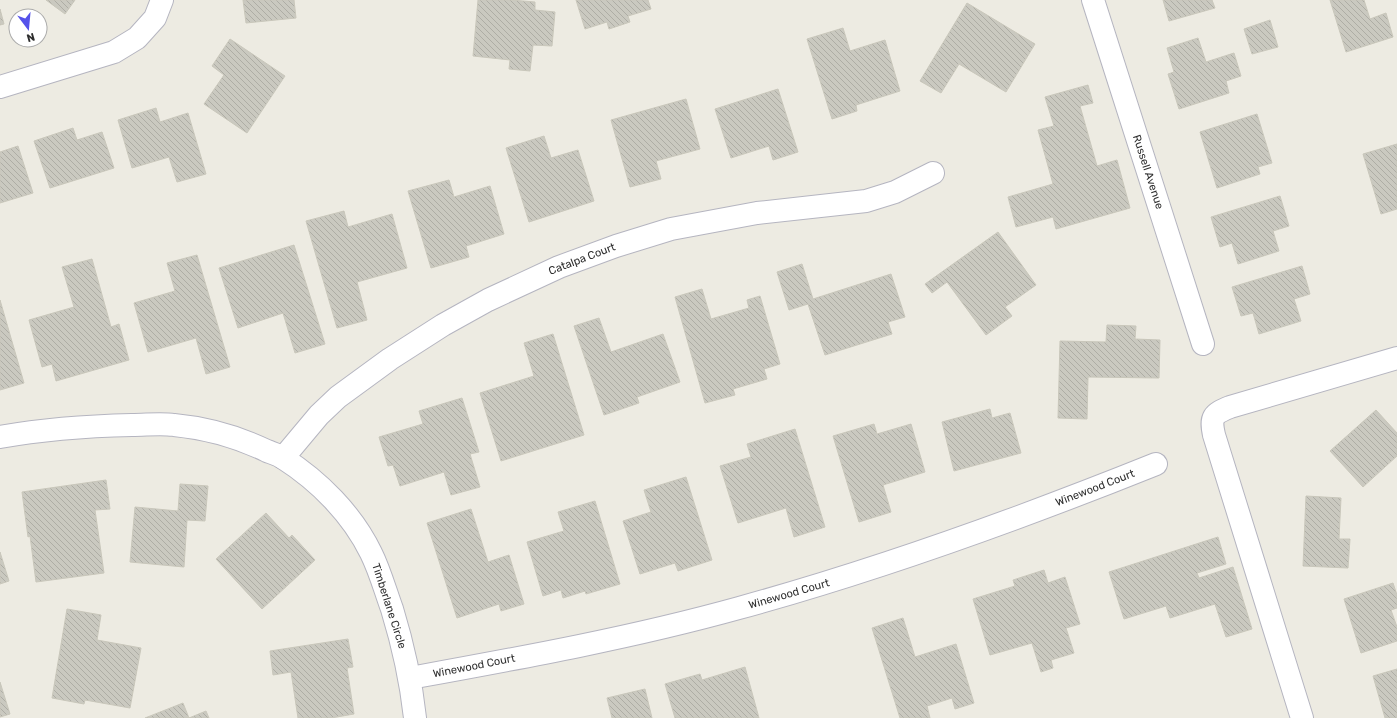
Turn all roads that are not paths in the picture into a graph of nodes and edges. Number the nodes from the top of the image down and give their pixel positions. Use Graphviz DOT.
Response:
graph roads {
  1 [pos="162,0"];
  2 [pos="1093,0"];
  3 [pos="0,87"];
  4 [pos="932,173"];
  5 [pos="1203,344"];
  6 [pos="1397,358"];
  7 [pos="0,437"];
  8 [pos="283,458"];
  9 [pos="1156,464"];
  10 [pos="410,678"];
  11 [pos="415,718"];
  12 [pos="1302,718"];
  1 -- 3 [label="street"];
  2 -- 5 [label="street, Russell Avenue"];
  4 -- 8 [label="street, Catalpa Court"];
  6 -- 12 [label="street"];
  7 -- 8 [label="street, Timberlane Circle"];
  8 -- 10 [label="street, Timberlane Circle"];
  9 -- 10 [label="street, Winewood Court"];
  10 -- 11 [label="street, Timberlane Circle"];
}
